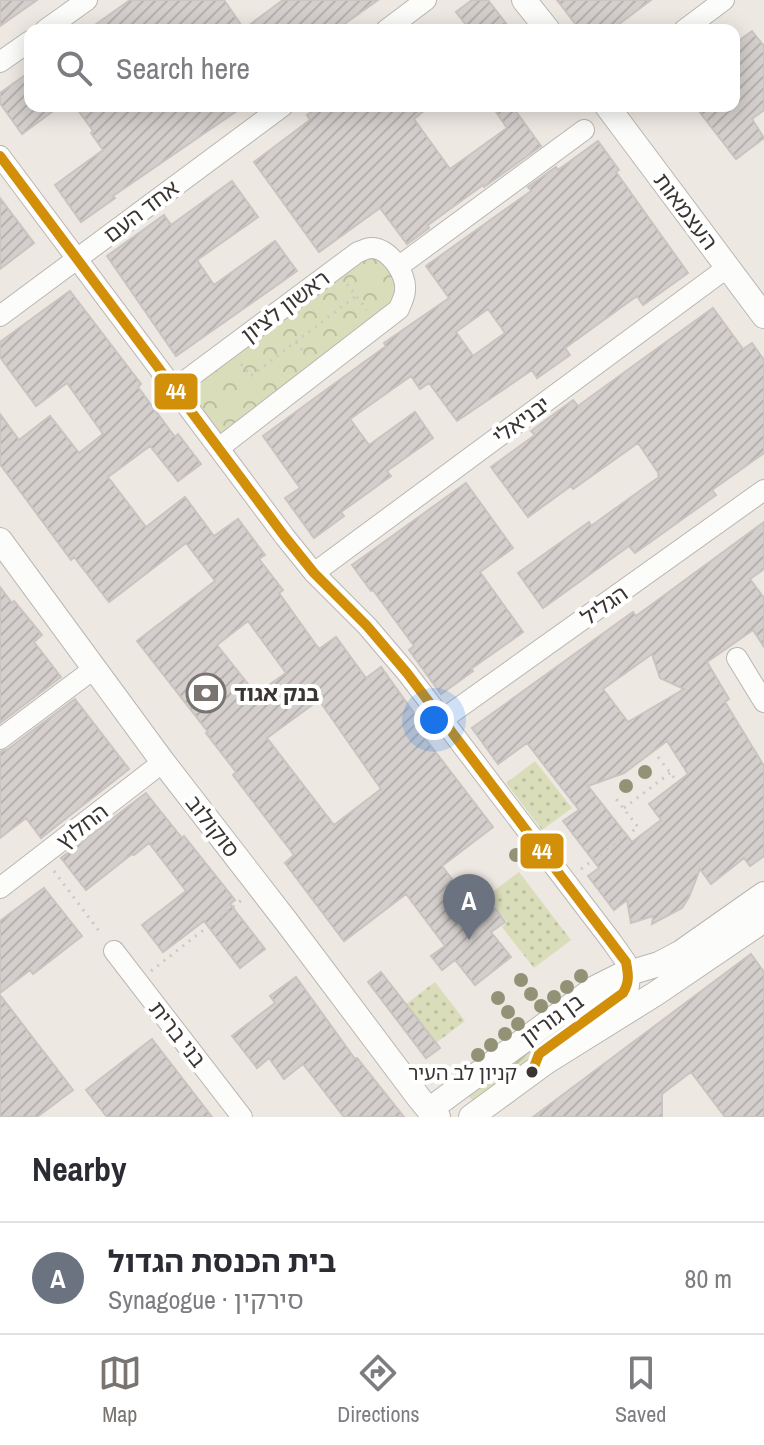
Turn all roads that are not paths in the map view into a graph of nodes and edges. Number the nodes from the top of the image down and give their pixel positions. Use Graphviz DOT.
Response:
graph roads {
  1 [pos="87,0"];
  2 [pos="426,0"];
  3 [pos="524,0"];
  4 [pos="724,0"];
  5 [pos="53,24"];
  6 [pos="394,24"];
  7 [pos="543,24"];
  8 [pos="692,24"];
  9 [pos="24,45"];
  10 [pos="0,62"];
  11 [pos="275,112"];
  12 [pos="612,112"];
  13 [pos="584,130"];
  14 [pos="0,156"];
  15 [pos="77,258"];
  16 [pos="398,267"];
  17 [pos="728,267"];
  18 [pos="0,316"];
  19 [pos="764,316"];
  20 [pos="174,389"];
  21 [pos="219,448"];
  22 [pos="764,490"];
  23 [pos="0,540"];
  24 [pos="314,573"];
  25 [pos="737,658"];
  26 [pos="95,668"];
  27 [pos="764,702"];
  28 [pos="443,719"];
  29 [pos="0,739"];
  30 [pos="163,762"];
  31 [pos="0,888"];
  32 [pos="763,906"];
  33 [pos="114,951"];
  34 [pos="628,974"];
  35 [pos="532,1072"];
  36 [pos="429,1115"];
  37 [pos="242,1117"];
  38 [pos="471,1117"];
  1 -- 5 [label="street"];
  2 -- 6 [label="street"];
  3 -- 7 [label="street"];
  4 -- 8 [label="street"];
  9 -- 10 [label="street"];
  11 -- 15 [label="street, אחד העם"];
  12 -- 17 [label="street, העצמאות"];
  13 -- 16 [label="street"];
  14 -- 15 [label="street"];
  15 -- 18 [label="street, אחד העם"];
  15 -- 20 [label="street"];
  16 -- 20 [label="street, ראשון לציון"];
  16 -- 21 [label="street"];
  17 -- 19 [label="street, העצמאות"];
  17 -- 24 [label="street, יבניאלי"];
  20 -- 21 [label="street"];
  21 -- 24 [label="street"];
  22 -- 28 [label="street, הגליל"];
  23 -- 26 [label="street, סוקולוב"];
  24 -- 28 [label="street"];
  25 -- 27 [label="street"];
  26 -- 29 [label="street"];
  26 -- 30 [label="street, סוקולוב"];
  28 -- 34 [label="street"];
  30 -- 31 [label="street, החלוץ"];
  30 -- 36 [label="street, סוקולוב"];
  32 -- 34 [label="street, בן גוריון"];
  32 -- 35 [label="street, בן גוריון"];
  33 -- 37 [label="street, בני ברית"];
  34 -- 35 [label="street"];
  34 -- 36 [label="street, בן גוריון"];
  35 -- 38 [label="street, בן גוריון"];
}
